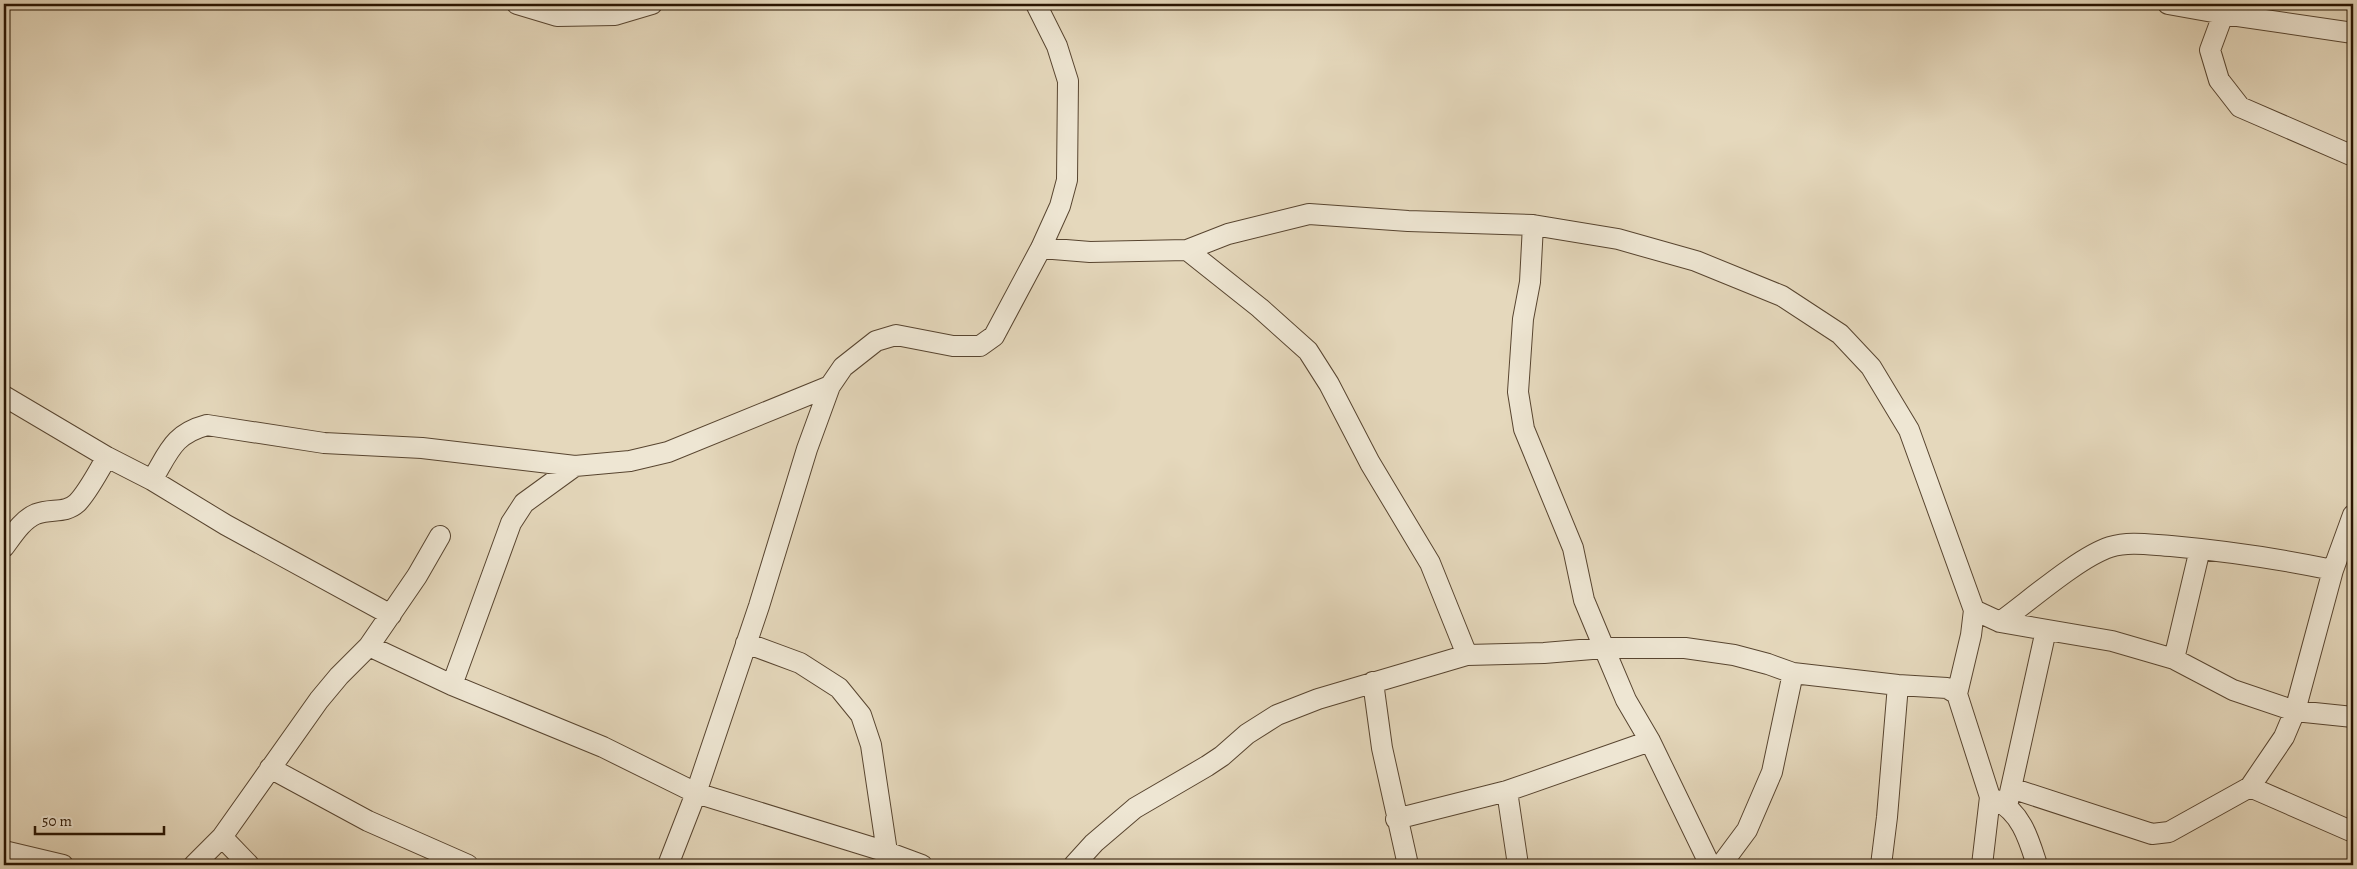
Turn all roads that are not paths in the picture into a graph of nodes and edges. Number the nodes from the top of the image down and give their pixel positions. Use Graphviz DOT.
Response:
graph roads {
  1 [pos="517,4"];
  2 [pos="652,4"];
  3 [pos="1036,4"];
  4 [pos="2168,4"];
  5 [pos="2226,9"];
  6 [pos="2353,33"];
  7 [pos="2353,156"];
  8 [pos="1533,225"];
  9 [pos="1041,248"];
  10 [pos="1186,250"];
  11 [pos="830,386"];
  12 [pos="4,396"];
  13 [pos="107,456"];
  14 [pos="575,466"];
  15 [pos="152,480"];
  16 [pos="2353,515"];
  17 [pos="440,536"];
  18 [pos="4,547"];
  19 [pos="2200,549"];
  20 [pos="2333,570"];
  21 [pos="1974,610"];
  22 [pos="391,615"];
  23 [pos="2000,622"];
  24 [pos="2046,630"];
  25 [pos="746,643"];
  26 [pos="369,646"];
  27 [pos="1604,648"];
  28 [pos="1468,655"];
  29 [pos="2174,659"];
  30 [pos="1793,673"];
  31 [pos="1373,682"];
  32 [pos="452,685"];
  33 [pos="1898,685"];
  34 [pos="1957,694"];
  35 [pos="2295,711"];
  36 [pos="2353,717"];
  37 [pos="1650,741"];
  38 [pos="270,768"];
  39 [pos="2250,787"];
  40 [pos="1507,791"];
  41 [pos="696,793"];
  42 [pos="2003,797"];
  43 [pos="1396,819"];
  44 [pos="2353,832"];
  45 [pos="222,837"];
  46 [pos="4,851"];
  47 [pos="887,852"];
  48 [pos="63,865"];
  49 [pos="194,865"];
  50 [pos="249,865"];
  51 [pos="468,865"];
  52 [pos="668,865"];
  53 [pos="922,865"];
  54 [pos="1074,865"];
  55 [pos="1408,865"];
  56 [pos="1518,865"];
  57 [pos="1710,865"];
  58 [pos="1721,865"];
  59 [pos="1881,865"];
  60 [pos="1982,865"];
  61 [pos="2037,865"];
  1 -- 2 [label="street"];
  3 -- 9 [label="street"];
  4 -- 5 [label="street"];
  5 -- 6 [label="street"];
  5 -- 7 [label="street"];
  8 -- 10 [label="street"];
  8 -- 21 [label="street"];
  8 -- 27 [label="street"];
  9 -- 10 [label="street"];
  9 -- 11 [label="street"];
  10 -- 28 [label="street"];
  11 -- 14 [label="street"];
  11 -- 25 [label="street"];
  12 -- 13 [label="street"];
  13 -- 15 [label="street"];
  13 -- 18 [label="street"];
  14 -- 15 [label="street"];
  14 -- 32 [label="street"];
  15 -- 22 [label="street"];
  16 -- 20 [label="street"];
  17 -- 22 [label="street"];
  19 -- 20 [label="street"];
  19 -- 23 [label="street"];
  19 -- 29 [label="street"];
  20 -- 35 [label="street"];
  21 -- 23 [label="street"];
  21 -- 34 [label="street"];
  22 -- 26 [label="street"];
  23 -- 24 [label="street"];
  24 -- 29 [label="street"];
  24 -- 42 [label="street"];
  25 -- 41 [label="street"];
  25 -- 47 [label="street"];
  26 -- 32 [label="street"];
  26 -- 38 [label="street"];
  27 -- 28 [label="street"];
  27 -- 30 [label="street"];
  27 -- 37 [label="street"];
  28 -- 31 [label="street"];
  29 -- 35 [label="street"];
  30 -- 33 [label="street"];
  30 -- 58 [label="street"];
  31 -- 43 [label="street"];
  31 -- 54 [label="street"];
  32 -- 41 [label="street"];
  33 -- 34 [label="street"];
  33 -- 59 [label="street"];
  34 -- 42 [label="street"];
  35 -- 36 [label="street"];
  35 -- 39 [label="street"];
  37 -- 40 [label="street"];
  37 -- 57 [label="street"];
  38 -- 45 [label="street"];
  38 -- 51 [label="street"];
  39 -- 42 [label="street"];
  39 -- 44 [label="street"];
  40 -- 43 [label="street"];
  40 -- 56 [label="street"];
  41 -- 47 [label="street"];
  41 -- 52 [label="street"];
  42 -- 60 [label="street"];
  42 -- 61 [label="street"];
  43 -- 55 [label="street"];
  45 -- 49 [label="street"];
  45 -- 50 [label="street"];
  46 -- 48 [label="street"];
  47 -- 53 [label="street"];
}
